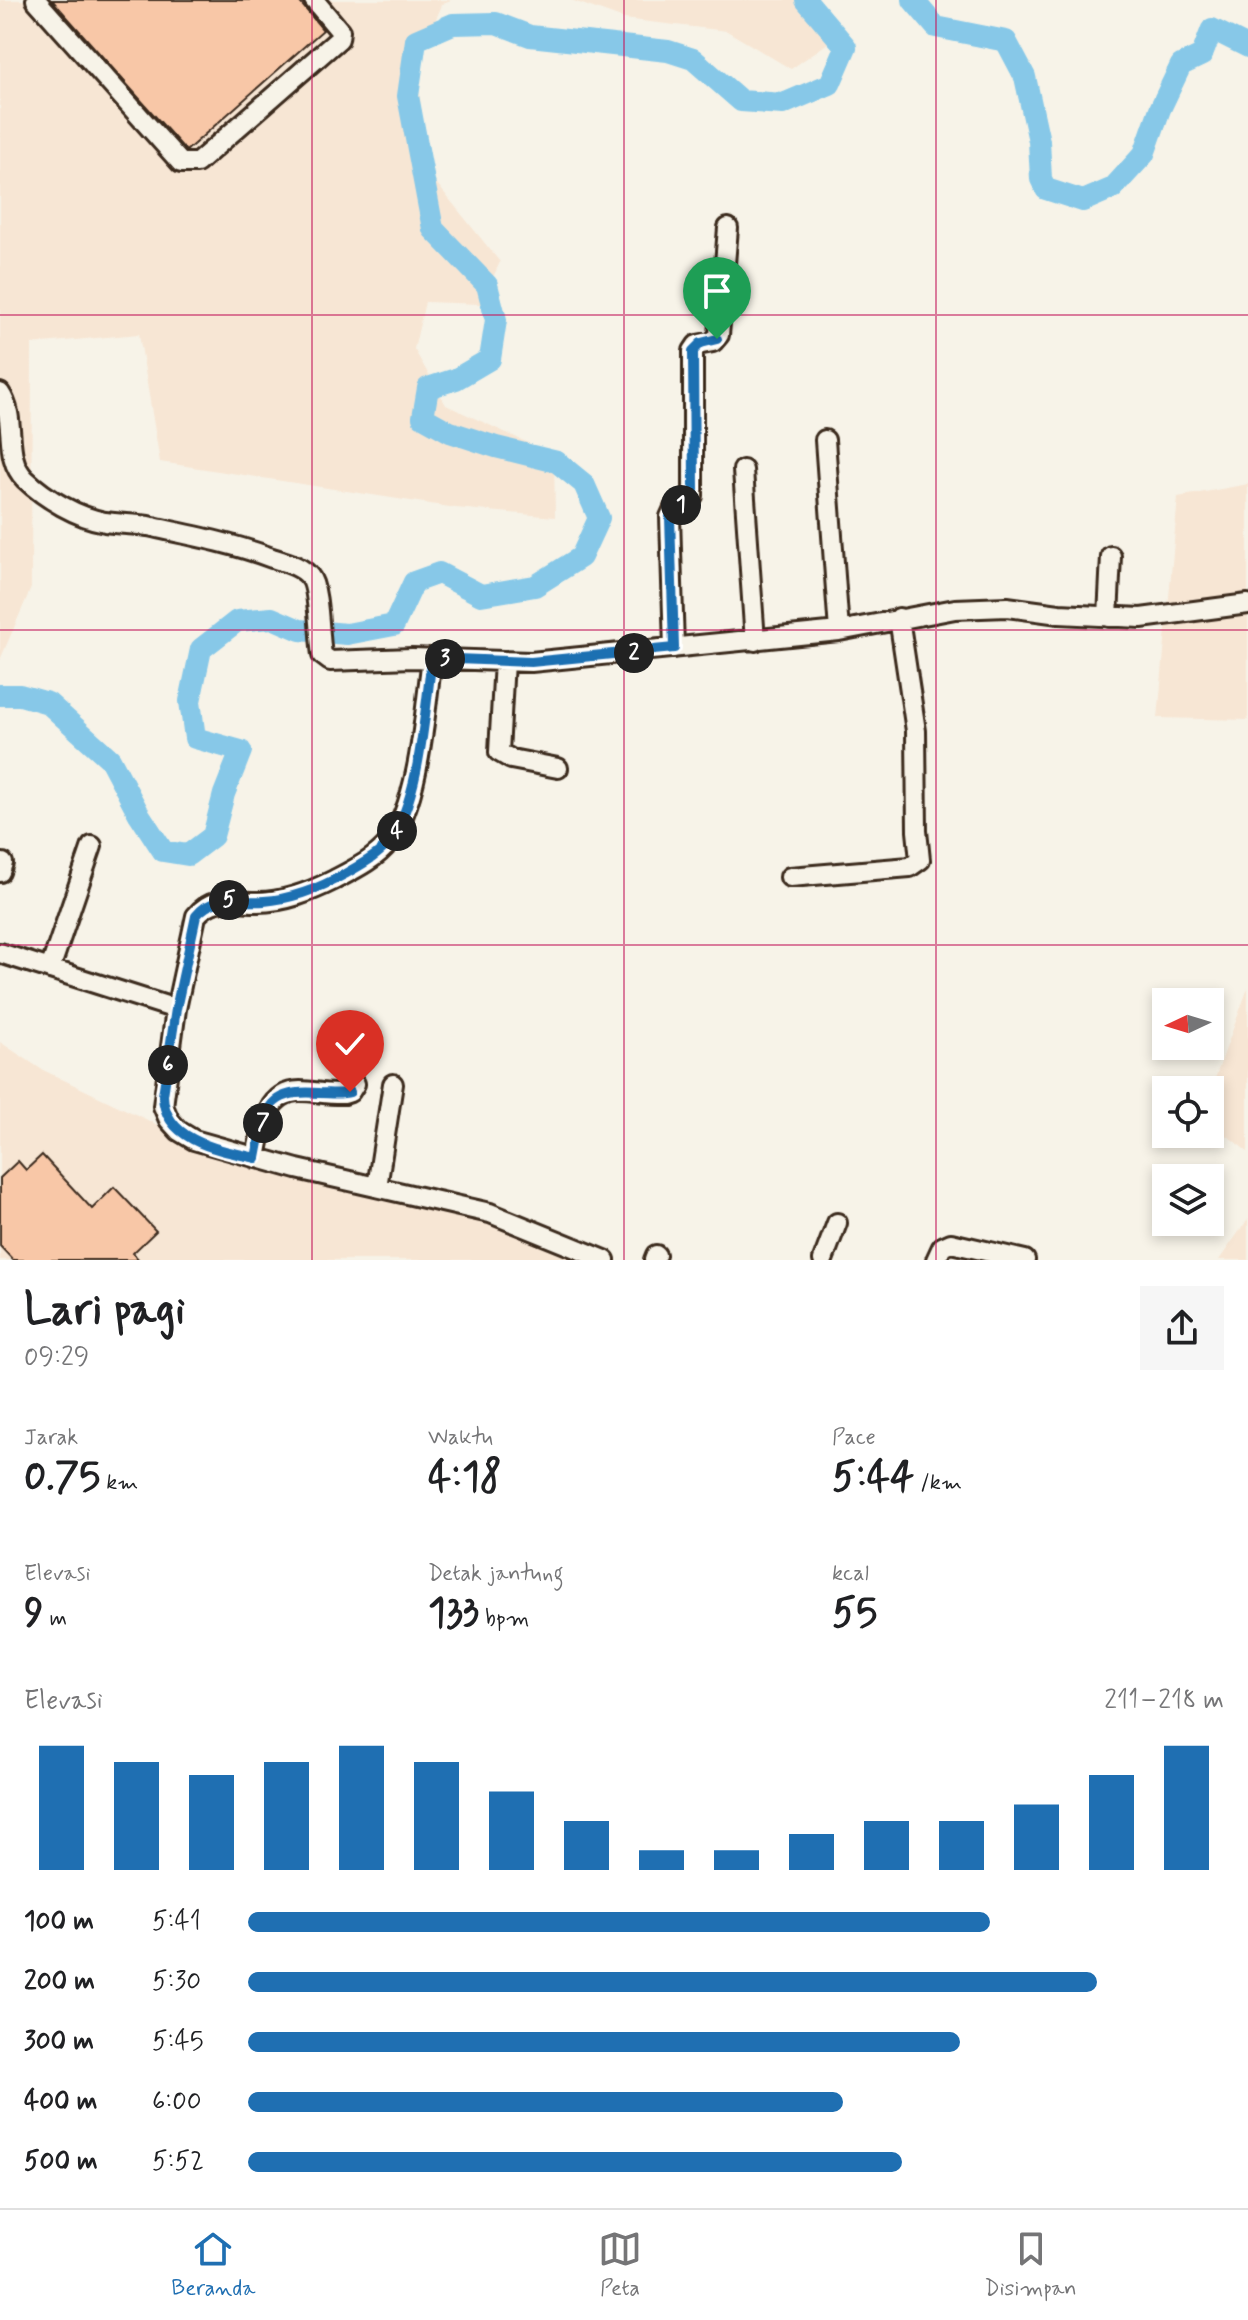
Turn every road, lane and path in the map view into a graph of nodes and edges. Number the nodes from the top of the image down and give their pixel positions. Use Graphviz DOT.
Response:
graph roads {
  1 [pos="36,0"];
  2 [pos="314,0"];
  3 [pos="728,228"];
  4 [pos="0,393"];
  5 [pos="825,440"];
  6 [pos="743,470"];
  7 [pos="1111,556"];
  8 [pos="1248,604"];
  9 [pos="1108,617"];
  10 [pos="899,618"];
  11 [pos="839,631"];
  12 [pos="755,641"];
  13 [pos="674,648"];
  14 [pos="432,658"];
  15 [pos="504,661"];
  16 [pos="558,768"];
  17 [pos="92,846"];
  18 [pos="790,877"];
  19 [pos="0,953"];
  20 [pos="50,969"];
  21 [pos="176,1009"];
  22 [pos="355,1084"];
  23 [pos="393,1084"];
  24 [pos="256,1158"];
  25 [pos="377,1187"];
  26 [pos="837,1223"];
  27 [pos="605,1260"];
  28 [pos="823,1260"];
  29 [pos="936,1260"];
  30 [pos="1025,1260"];
  1 -- 2 [label="street"];
  3 -- 13 [label="street"];
  4 -- 14 [label="street"];
  5 -- 11 [label="street"];
  6 -- 12 [label="street"];
  7 -- 9 [label="street"];
  8 -- 9 [label="street"];
  9 -- 10 [label="street"];
  10 -- 11 [label="street"];
  10 -- 18 [label="street"];
  11 -- 12 [label="street"];
  12 -- 13 [label="street"];
  13 -- 15 [label="street"];
  14 -- 15 [label="street"];
  14 -- 21 [label="street"];
  15 -- 16 [label="street"];
  17 -- 20 [label="street"];
  19 -- 20 [label="street"];
  20 -- 21 [label="street"];
  21 -- 24 [label="street"];
  22 -- 24 [label="street"];
  23 -- 25 [label="street"];
  24 -- 25 [label="street"];
  25 -- 27 [label="street"];
  26 -- 28 [label="street"];
  29 -- 30 [label="street"];
}
